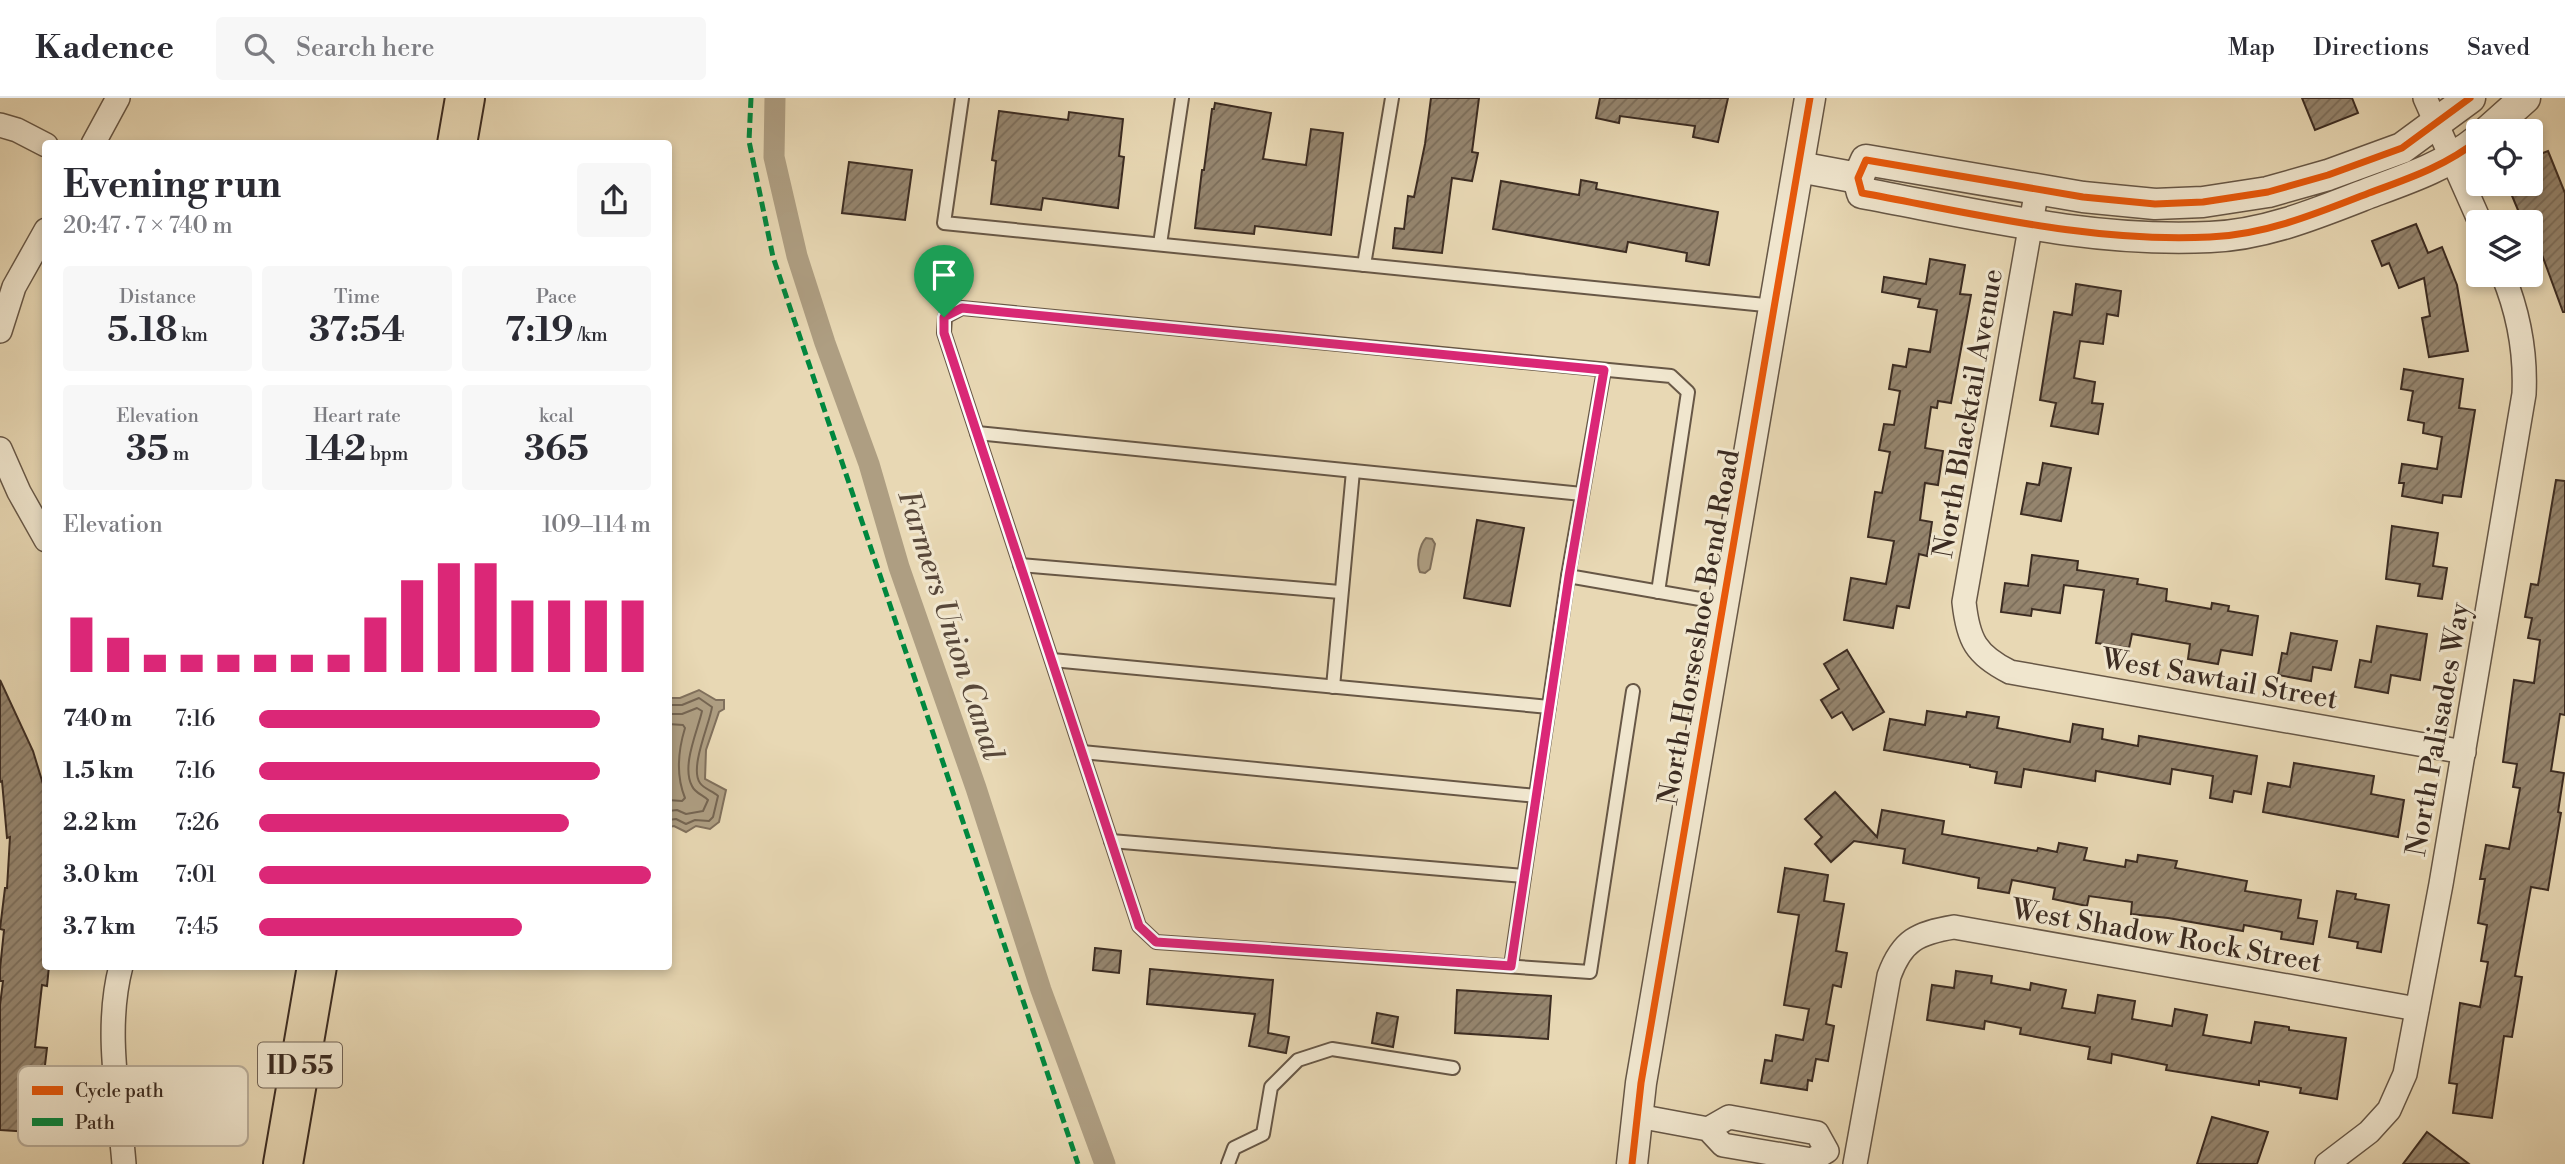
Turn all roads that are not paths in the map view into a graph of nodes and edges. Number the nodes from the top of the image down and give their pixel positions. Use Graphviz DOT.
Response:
graph roads {
  1 [pos="118,98"];
  2 [pos="465,98"];
  3 [pos="962,98"];
  4 [pos="1182,98"];
  5 [pos="1392,98"];
  6 [pos="1811,98"];
  7 [pos="2470,98"];
  8 [pos="2525,98"];
  9 [pos="2430,111"];
  10 [pos="2501,119"];
  11 [pos="0,125"];
  12 [pos="95,140"];
  13 [pos="458,140"];
  14 [pos="42,143"];
  15 [pos="2466,148"];
  16 [pos="2452,158"];
  17 [pos="1799,167"];
  18 [pos="1857,178"];
  19 [pos="2037,189"];
  20 [pos="2475,210"];
  21 [pos="2031,224"];
  22 [pos="42,237"];
  23 [pos="1160,244"];
  24 [pos="1364,265"];
  25 [pos="2507,287"];
  26 [pos="1775,306"];
  27 [pos="0,331"];
  28 [pos="1604,370"];
  29 [pos="977,433"];
  30 [pos="0,450"];
  31 [pos="1353,471"];
  32 [pos="1582,494"];
  33 [pos="42,533"];
  34 [pos="1020,565"];
  35 [pos="1569,576"];
  36 [pos="1340,592"];
  37 [pos="1658,592"];
  38 [pos="1723,603"];
  39 [pos="1975,645"];
  40 [pos="1052,660"];
  41 [pos="1333,687"];
  42 [pos="1633,691"];
  43 [pos="1549,707"];
  44 [pos="1082,752"];
  45 [pos="2464,752"];
  46 [pos="1536,796"];
  47 [pos="1111,841"];
  48 [pos="1524,876"];
  49 [pos="1511,966"];
  50 [pos="120,970"];
  51 [pos="316,970"];
  52 [pos="2417,1009"];
  53 [pos="116,1066"];
  54 [pos="1453,1068"];
  55 [pos="1638,1116"];
  56 [pos="123,1146"];
  57 [pos="1856,1160"];
  58 [pos="124,1164"];
  59 [pos="283,1164"];
  60 [pos="1228,1164"];
  61 [pos="1632,1164"];
  62 [pos="2327,1164"];
  1 -- 12 [label="street"];
  2 -- 13 [label="highway"];
  3 -- 23 [label="lane"];
  4 -- 23 [label="lane"];
  5 -- 24 [label="lane"];
  6 -- 17 [label="street, North Horseshoe Bend Road"];
  7 -- 9 [label="street"];
  8 -- 10 [label="street"];
  9 -- 16 [label="street"];
  9 -- 19 [label="street"];
  11 -- 14 [label="street"];
  15 -- 16 [label="street"];
  16 -- 20 [label="street"];
  16 -- 21 [label="street"];
  17 -- 18 [label="street"];
  17 -- 26 [label="street, North Horseshoe Bend Road"];
  18 -- 19 [label="street"];
  18 -- 21 [label="street"];
  19 -- 21 [label="street, North Blacktail Avenue"];
  21 -- 39 [label="street, North Blacktail Avenue"];
  22 -- 27 [label="street"];
  23 -- 24 [label="lane"];
  24 -- 26 [label="lane"];
  25 -- 45 [label="street, North Palisades Way"];
  26 -- 38 [label="street, North Horseshoe Bend Road"];
  28 -- 29 [label="lane"];
  28 -- 32 [label="lane"];
  28 -- 37 [label="lane"];
  29 -- 31 [label="lane"];
  29 -- 34 [label="lane"];
  30 -- 33 [label="street"];
  31 -- 32 [label="lane"];
  31 -- 36 [label="lane"];
  32 -- 35 [label="lane"];
  34 -- 36 [label="lane"];
  34 -- 40 [label="lane"];
  35 -- 37 [label="lane"];
  35 -- 43 [label="lane"];
  36 -- 41 [label="lane"];
  37 -- 38 [label="lane"];
  38 -- 55 [label="street, North Horseshoe Bend Road"];
  39 -- 45 [label="street, West Sawtail Street"];
  40 -- 41 [label="lane"];
  40 -- 44 [label="lane"];
  41 -- 43 [label="lane"];
  42 -- 49 [label="lane"];
  43 -- 46 [label="lane"];
  44 -- 46 [label="lane"];
  44 -- 47 [label="lane"];
  45 -- 52 [label="street, North Palisades Way"];
  46 -- 48 [label="lane"];
  47 -- 48 [label="lane"];
  47 -- 49 [label="lane"];
  48 -- 49 [label="lane"];
  50 -- 53 [label="street"];
  51 -- 59 [label="highway, ID 55"];
  52 -- 57 [label="street, West Shadow Rock Street"];
  52 -- 62 [label="street, North Palisades Way"];
  54 -- 60 [label="lane"];
  55 -- 57 [label="street"];
  55 -- 61 [label="street, North Horseshoe Bend Road"];
  56 -- 58 [label="street"];
}
